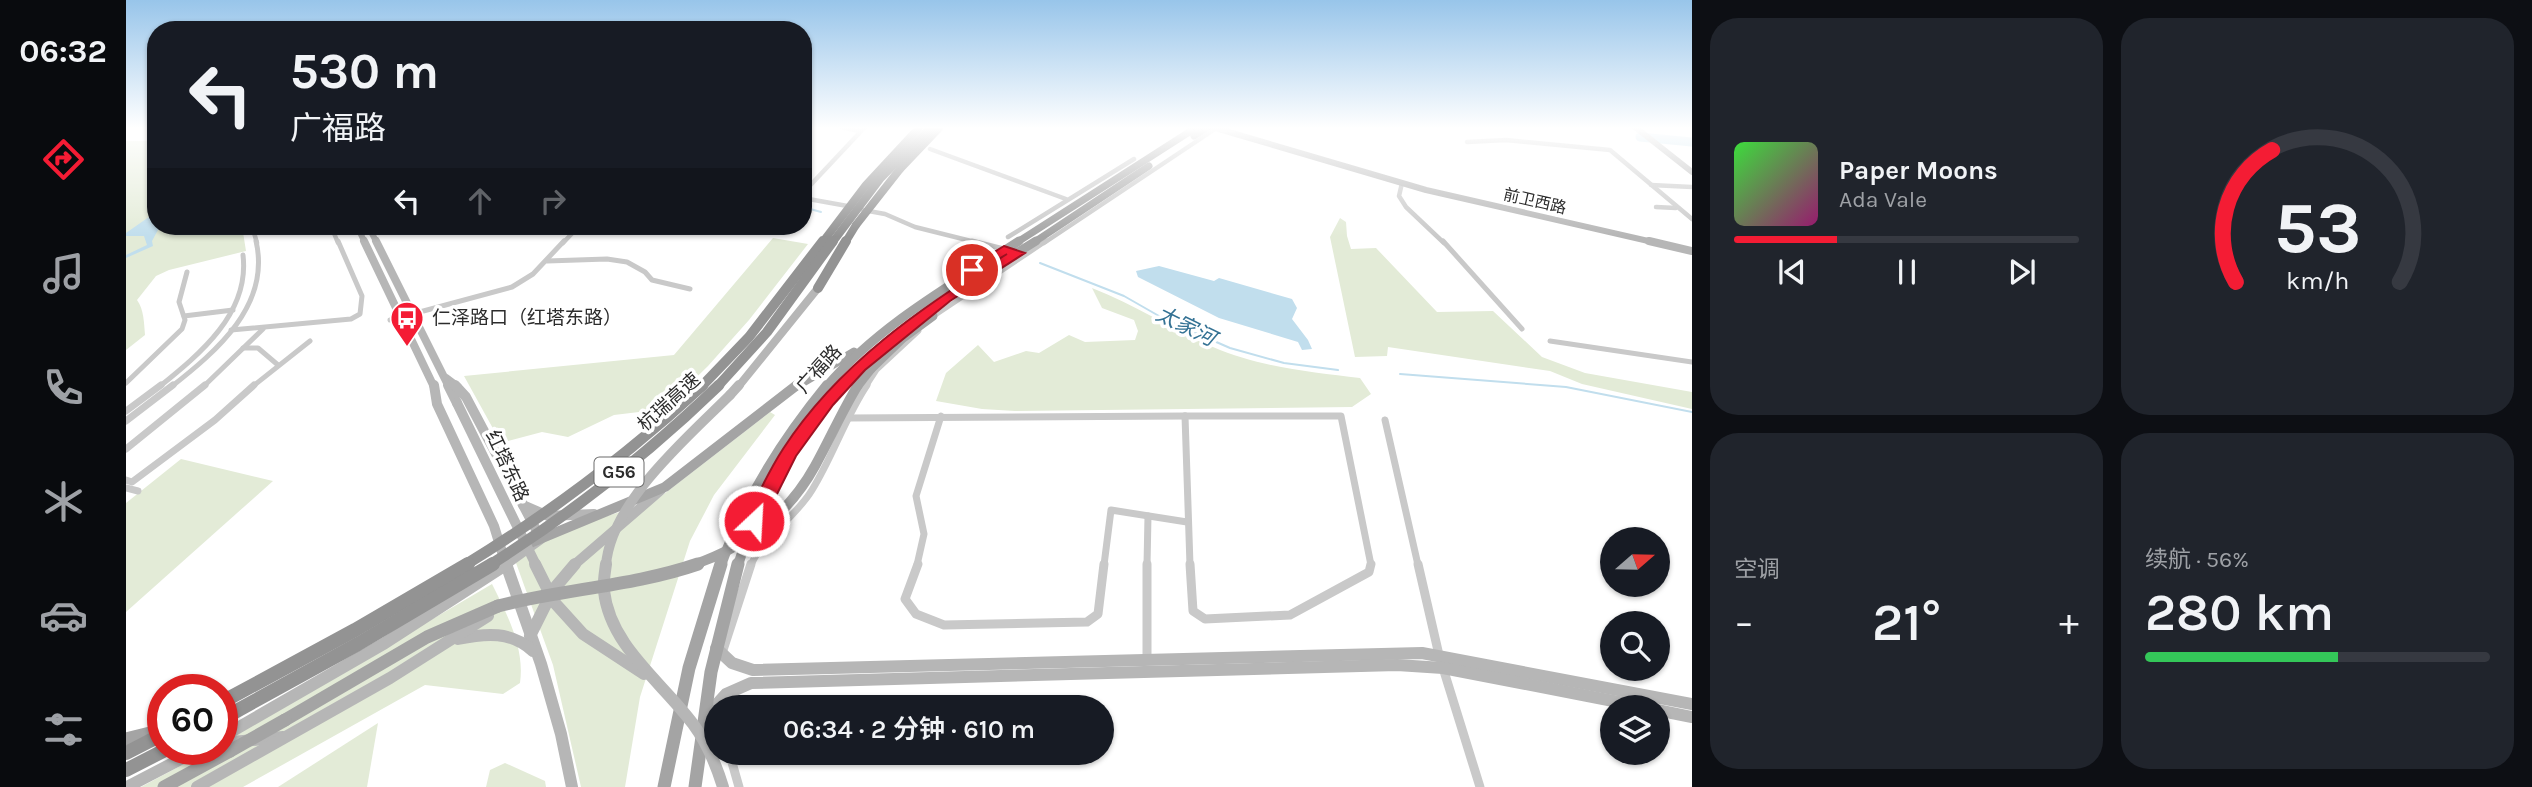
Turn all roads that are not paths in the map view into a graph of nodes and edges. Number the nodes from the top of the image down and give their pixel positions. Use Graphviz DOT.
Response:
graph roads {
  1 [pos="830,164"];
  2 [pos="886,164"];
  3 [pos="897,164"];
  4 [pos="905,164"];
  5 [pos="970,164"];
  6 [pos="1126,164"];
  7 [pos="1138,164"];
  8 [pos="1158,164"];
  9 [pos="1161,164"];
  10 [pos="1338,164"];
  11 [pos="1345,164"];
  12 [pos="1627,164"];
  13 [pos="1402,183"];
  14 [pos="1651,184"];
  15 [pos="812,185"];
  16 [pos="1692,187"];
  17 [pos="1084,189"];
  18 [pos="812,197"];
  19 [pos="1072,201"];
  20 [pos="1656,207"];
  21 [pos="1676,208"];
  22 [pos="1692,219"];
  23 [pos="1063,229"];
  24 [pos="254,235"];
  25 [pos="335,235"];
  26 [pos="362,235"];
  27 [pos="373,235"];
  28 [pos="571,235"];
  29 [pos="1008,237"];
  30 [pos="1033,243"];
  31 [pos="1692,250"];
  32 [pos="1000,251"];
  33 [pos="1018,253"];
  34 [pos="243,255"];
  35 [pos="547,261"];
  36 [pos="187,272"];
  37 [pos="971,282"];
  38 [pos="818,288"];
  39 [pos="690,289"];
  40 [pos="952,302"];
  41 [pos="233,310"];
  42 [pos="412,312"];
  43 [pos="184,316"];
  44 [pos="401,316"];
  45 [pos="933,316"];
  46 [pos="390,320"];
  47 [pos="263,329"];
  48 [pos="232,330"];
  49 [pos="1522,330"];
  50 [pos="310,341"];
  51 [pos="1550,341"];
  52 [pos="864,347"];
  53 [pos="243,348"];
  54 [pos="1692,362"];
  55 [pos="278,365"];
  56 [pos="446,378"];
  57 [pos="126,383"];
  58 [pos="730,395"];
  59 [pos="126,411"];
  60 [pos="1185,415"];
  61 [pos="941,416"];
  62 [pos="848,418"];
  63 [pos="1385,420"];
  64 [pos="126,421"];
  65 [pos="126,449"];
  66 [pos="126,480"];
  67 [pos="665,487"];
  68 [pos="126,488"];
  69 [pos="138,491"];
  70 [pos="521,503"];
  71 [pos="603,513"];
  72 [pos="1148,516"];
  73 [pos="1187,522"];
  74 [pos="541,539"];
  75 [pos="504,560"];
  76 [pos="516,597"];
  77 [pos="530,636"];
  78 [pos="453,640"];
  79 [pos="718,650"];
  80 [pos="537,656"];
  81 [pos="1441,661"];
  82 [pos="1149,665"];
  83 [pos="873,673"];
  84 [pos="709,676"];
  85 [pos="657,683"];
  86 [pos="238,693"];
  87 [pos="712,695"];
  88 [pos="727,695"];
  89 [pos="1600,697"];
  90 [pos="1692,704"];
  91 [pos="238,705"];
  92 [pos="238,710"];
  93 [pos="1670,713"];
  94 [pos="1692,717"];
  95 [pos="238,728"];
  96 [pos="704,728"];
  97 [pos="701,732"];
  98 [pos="147,735"];
  99 [pos="294,735"];
  100 [pos="126,739"];
  101 [pos="147,741"];
  102 [pos="238,742"];
  103 [pos="238,745"];
  104 [pos="126,753"];
  105 [pos="147,753"];
  106 [pos="147,760"];
  107 [pos="126,764"];
  108 [pos="169,765"];
  109 [pos="198,765"];
  110 [pos="733,765"];
  111 [pos="126,771"];
  112 [pos="127,787"];
  113 [pos="164,787"];
  114 [pos="197,787"];
  115 [pos="572,787"];
  116 [pos="664,787"];
  117 [pos="695,787"];
  118 [pos="723,787"];
  119 [pos="739,787"];
  120 [pos="1480,787"];
  1 -- 15 [label="street"];
  2 -- 86 [label="highway, 杭瑞高速 / G56, bridge"];
  3 -- 92 [label="highway, 杭瑞高速 / G56, bridge"];
  4 -- 38 [label="highway, bridge"];
  5 -- 19 [label="street"];
  6 -- 17 [label="street"];
  7 -- 19 [label="main road, 广福路"];
  8 -- 30 [label="main road, 广福路"];
  9 -- 23 [label="street"];
  10 -- 13 [label="main road, 前卫西路"];
  11 -- 31 [label="main road, 前卫西路"];
  12 -- 14 [label="street"];
  13 -- 31 [label="main road, 前卫西路"];
  13 -- 49 [label="street"];
  14 -- 16 [label="street"];
  14 -- 21 [label="street"];
  17 -- 19 [label="main road"];
  18 -- 32 [label="street"];
  19 -- 29 [label="street"];
  19 -- 32 [label="main road, 广福路"];
  20 -- 21 [label="street"];
  21 -- 22 [label="street"];
  23 -- 30 [label="main road"];
  23 -- 40 [label="street"];
  24 -- 48 [label="street"];
  25 -- 47 [label="street"];
  26 -- 44 [label="main road, 红塔东路"];
  27 -- 42 [label="main road, 红塔东路"];
  28 -- 35 [label="street"];
  29 -- 32 [label="main road"];
  30 -- 33 [label="main road, 广福路"];
  32 -- 33 [label="street"];
  32 -- 52 [label="main road, 广福路"];
  33 -- 37 [label="main road, 广福路"];
  34 -- 41 [label="street"];
  35 -- 39 [label="street"];
  35 -- 42 [label="street"];
  36 -- 43 [label="street"];
  37 -- 40 [label="main road"];
  37 -- 79 [label="main road, 广福路"];
  38 -- 58 [label="main road"];
  40 -- 45 [label="street"];
  41 -- 43 [label="street"];
  41 -- 59 [label="street"];
  42 -- 44 [label="street"];
  42 -- 56 [label="main road, 红塔东路"];
  43 -- 57 [label="street"];
  44 -- 46 [label="street"];
  44 -- 75 [label="main road, 红塔东路"];
  45 -- 62 [label="street"];
  45 -- 102 [label="main road, bridge"];
  47 -- 48 [label="street"];
  47 -- 53 [label="street"];
  48 -- 64 [label="street"];
  50 -- 55 [label="street"];
  51 -- 54 [label="street"];
  52 -- 67 [label="main road"];
  52 -- 116 [label="main road, 广福路"];
  53 -- 55 [label="street"];
  53 -- 65 [label="street"];
  55 -- 66 [label="street"];
  56 -- 70 [label="main road"];
  56 -- 85 [label="main road, 红塔东路, bridge"];
  58 -- 85 [label="main road, bridge"];
  60 -- 61 [label="street"];
  60 -- 73 [label="street"];
  60 -- 73 [label="street"];
  61 -- 62 [label="street"];
  61 -- 72 [label="street"];
  62 -- 79 [label="street"];
  63 -- 81 [label="street"];
  67 -- 71 [label="main road"];
  67 -- 77 [label="main road"];
  68 -- 69 [label="street"];
  70 -- 71 [label="main road"];
  70 -- 74 [label="main road"];
  71 -- 74 [label="main road"];
  72 -- 73 [label="street"];
  72 -- 82 [label="street"];
  74 -- 75 [label="main road"];
  75 -- 76 [label="main road, 红塔东路"];
  75 -- 91 [label="main road"];
  75 -- 95 [label="main road"];
  76 -- 77 [label="main road, 红塔东路"];
  76 -- 78 [label="main road"];
  77 -- 80 [label="main road, 红塔东路"];
  78 -- 80 [label="main road"];
  78 -- 99 [label="main road"];
  79 -- 83 [label="main road"];
  79 -- 84 [label="main road, 广福路"];
  80 -- 115 [label="main road, 红塔东路"];
  81 -- 82 [label="main road"];
  81 -- 89 [label="main road"];
  81 -- 90 [label="main road"];
  81 -- 120 [label="street"];
  82 -- 83 [label="main road"];
  83 -- 88 [label="main road"];
  84 -- 87 [label="street"];
  84 -- 97 [label="main road, 广福路"];
  85 -- 118 [label="main road, bridge"];
  93 -- 94 [label="main road"];
  96 -- 97 [label="main road"];
  97 -- 117 [label="main road, 广福路"];
  98 -- 100 [label="main road"];
  99 -- 103 [label="main road"];
  99 -- 114 [label="main road"];
  101 -- 104 [label="highway"];
  105 -- 107 [label="main road"];
  106 -- 111 [label="highway"];
  108 -- 112 [label="main road"];
  109 -- 113 [label="main road"];
  110 -- 119 [label="street"];
}
